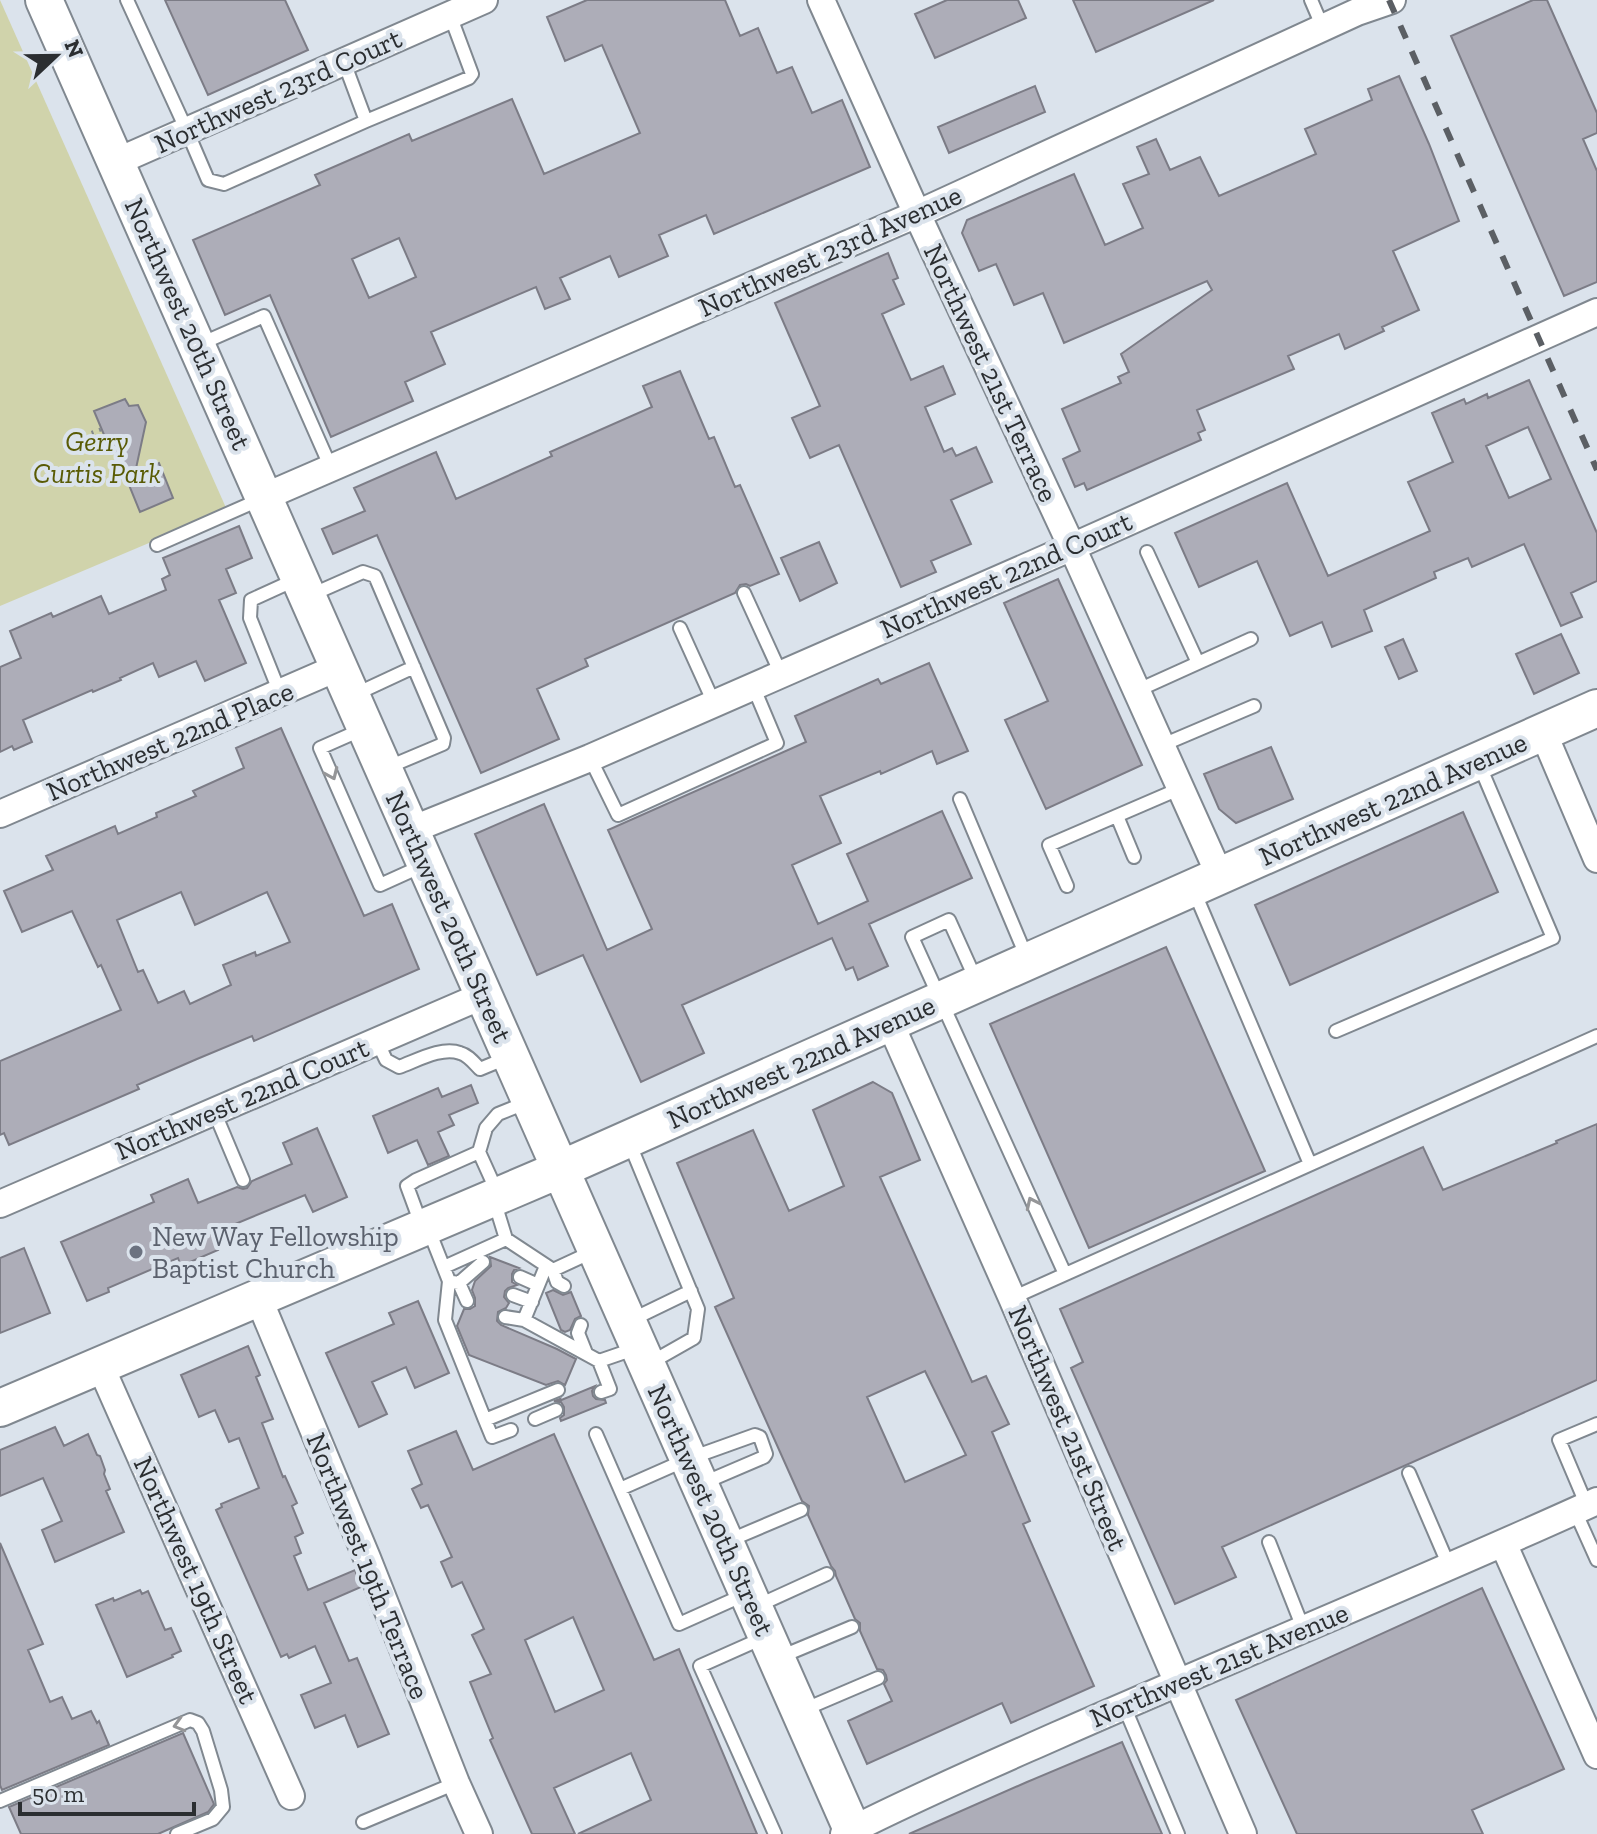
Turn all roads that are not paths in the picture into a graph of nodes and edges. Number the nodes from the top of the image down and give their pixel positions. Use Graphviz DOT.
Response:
graph roads {
  1 [pos="127,0"];
  2 [pos="484,0"];
  3 [pos="821,0"];
  4 [pos="1311,0"];
  5 [pos="1392,0"];
  6 [pos="46,1"];
  7 [pos="450,15"];
  8 [pos="1323,28"];
  9 [pos="344,62"];
  10 [pos="366,121"];
  11 [pos="187,131"];
  12 [pos="116,162"];
  13 [pos="917,214"];
  14 [pos="1597,312"];
  15 [pos="198,345"];
  16 [pos="331,468"];
  17 [pos="264,497"];
  18 [pos="157,545"];
  19 [pos="1072,547"];
  20 [pos="1147,552"];
  21 [pos="304,587"];
  22 [pos="744,593"];
  23 [pos="680,628"];
  24 [pos="1251,639"];
  25 [pos="1198,663"];
  26 [pos="414,667"];
  27 [pos="781,674"];
  28 [pos="753,686"];
  29 [pos="1136,691"];
  30 [pos="280,693"];
  31 [pos="352,697"];
  32 [pos="714,703"];
  33 [pos="1254,706"];
  34 [pos="1597,708"];
  35 [pos="1543,732"];
  36 [pos="1160,746"];
  37 [pos="590,758"];
  38 [pos="1477,761"];
  39 [pos="384,769"];
  40 [pos="1179,789"];
  41 [pos="960,799"];
  42 [pos="0,814"];
  43 [pos="1117,816"];
  44 [pos="411,830"];
  45 [pos="1134,857"];
  46 [pos="1597,859"];
  47 [pos="426,865"];
  48 [pos="1206,882"];
  49 [pos="1067,886"];
  50 [pos="1028,961"];
  51 [pos="978,984"];
  52 [pos="484,995"];
  53 [pos="941,1001"];
  54 [pos="890,1023"];
  55 [pos="1336,1031"];
  56 [pos="1597,1036"];
  57 [pos="377,1041"];
  58 [pos="511,1056"];
  59 [pos="531,1100"];
  60 [pos="214,1111"];
  61 [pos="628,1139"];
  62 [pos="479,1152"];
  63 [pos="1310,1164"];
  64 [pos="561,1169"];
  65 [pos="243,1180"];
  66 [pos="496,1196"];
  67 [pos="0,1204"];
  68 [pos="425,1226"];
  69 [pos="506,1239"];
  70 [pos="597,1250"];
  71 [pos="483,1262"];
  72 [pos="444,1267"];
  73 [pos="1065,1274"];
  74 [pos="520,1277"];
  75 [pos="554,1279"];
  76 [pos="476,1280"];
  77 [pos="454,1282"];
  78 [pos="538,1285"];
  79 [pos="691,1291"];
  80 [pos="513,1295"];
  81 [pos="258,1297"];
  82 [pos="1012,1298"];
  83 [pos="467,1301"];
  84 [pos="532,1302"];
  85 [pos="505,1317"];
  86 [pos="524,1320"];
  87 [pos="576,1329"];
  88 [pos="638,1344"];
  89 [pos="577,1351"];
  90 [pos="599,1361"];
  91 [pos="100,1365"];
  92 [pos="540,1383"];
  93 [pos="558,1390"];
  94 [pos="601,1392"];
  95 [pos="533,1400"];
  96 [pos="0,1408"];
  97 [pos="556,1410"];
  98 [pos="535,1419"];
  99 [pos="485,1420"];
  100 [pos="1597,1424"];
  101 [pos="511,1430"];
  102 [pos="596,1434"];
  103 [pos="694,1472"];
  104 [pos="1409,1473"];
  105 [pos="620,1489"];
  106 [pos="1586,1506"];
  107 [pos="801,1510"];
  108 [pos="725,1542"];
  109 [pos="1269,1542"];
  110 [pos="1503,1543"];
  111 [pos="1597,1560"];
  112 [pos="1449,1566"];
  113 [pos="827,1574"];
  114 [pos="761,1624"];
  115 [pos="852,1627"];
  116 [pos="1303,1628"];
  117 [pos="878,1678"];
  118 [pos="1177,1682"];
  119 [pos="1124,1706"];
  120 [pos="800,1711"];
  121 [pos="1597,1755"];
  122 [pos="456,1783"];
  123 [pos="291,1796"];
  124 [pos="0,1801"];
  125 [pos="363,1822"];
  126 [pos="1237,1832"];
  127 [pos="850,1833"];
  128 [pos="177,1834"];
  129 [pos="479,1834"];
  130 [pos="775,1834"];
  131 [pos="1178,1834"];
  1 -- 11 [label="lane"];
  2 -- 7 [label="street, Northwest 23rd Court"];
  3 -- 13 [label="street, Northwest 21st Terrace"];
  4 -- 8 [label="lane"];
  5 -- 8 [label="street, Northwest 23rd Avenue"];
  6 -- 12 [label="main road, Northwest 20th Street"];
  7 -- 9 [label="street, Northwest 23rd Court"];
  7 -- 10 [label="lane"];
  8 -- 13 [label="street, Northwest 23rd Avenue"];
  9 -- 10 [label="lane"];
  9 -- 11 [label="street, Northwest 23rd Court"];
  10 -- 11 [label="lane"];
  11 -- 12 [label="street, Northwest 23rd Court"];
  12 -- 15 [label="main road, Northwest 20th Street"];
  13 -- 16 [label="street, Northwest 23rd Avenue"];
  13 -- 19 [label="street, Northwest 21st Terrace"];
  14 -- 19 [label="street, Northwest 22nd Court"];
  15 -- 16 [label="lane"];
  15 -- 17 [label="main road, Northwest 20th Street"];
  16 -- 17 [label="street, Northwest 23rd Avenue"];
  17 -- 18 [label="lane"];
  17 -- 21 [label="main road, Northwest 20th Street"];
  19 -- 27 [label="street, Northwest 22nd Court"];
  19 -- 29 [label="street, Northwest 21st Terrace"];
  20 -- 25 [label="lane"];
  21 -- 26 [label="lane"];
  21 -- 30 [label="lane"];
  21 -- 31 [label="main road, Northwest 20th Street"];
  22 -- 27 [label="lane"];
  23 -- 32 [label="lane"];
  24 -- 25 [label="lane"];
  25 -- 29 [label="lane"];
  26 -- 31 [label="lane"];
  26 -- 39 [label="lane"];
  27 -- 28 [label="street, Northwest 22nd Court"];
  28 -- 32 [label="street, Northwest 22nd Court"];
  28 -- 37 [label="lane"];
  29 -- 36 [label="street, Northwest 21st Terrace"];
  30 -- 31 [label="street, Northwest 22nd Place"];
  30 -- 42 [label="street, Northwest 22nd Place"];
  31 -- 39 [label="main road, Northwest 20th Street"];
  31 -- 47 [label="lane, one-way"];
  32 -- 37 [label="street, Northwest 22nd Court"];
  33 -- 36 [label="lane"];
  34 -- 35 [label="main road, Northwest 22nd Avenue"];
  35 -- 38 [label="main road, Northwest 22nd Avenue"];
  35 -- 46 [label="street"];
  36 -- 40 [label="street, Northwest 21st Terrace"];
  37 -- 44 [label="street, Northwest 22nd Court"];
  38 -- 48 [label="main road, Northwest 22nd Avenue"];
  38 -- 55 [label="lane"];
  39 -- 44 [label="main road, Northwest 20th Street"];
  40 -- 43 [label="lane"];
  40 -- 48 [label="street, Northwest 21st Terrace"];
  41 -- 50 [label="lane"];
  43 -- 45 [label="lane"];
  43 -- 49 [label="lane"];
  44 -- 47 [label="main road, Northwest 20th Street"];
  47 -- 52 [label="main road, Northwest 20th Street"];
  48 -- 50 [label="main road, Northwest 22nd Avenue"];
  48 -- 63 [label="lane"];
  50 -- 51 [label="main road, Northwest 22nd Avenue"];
  51 -- 53 [label="main road, Northwest 22nd Avenue"];
  51 -- 53 [label="lane"];
  52 -- 57 [label="street, Northwest 22nd Court"];
  52 -- 58 [label="main road, Northwest 20th Street"];
  53 -- 54 [label="main road, Northwest 22nd Avenue"];
  73 -- 53 [label="lane, one-way"];
  54 -- 61 [label="main road, Northwest 22nd Avenue"];
  54 -- 82 [label="street, Northwest 21st Street"];
  56 -- 63 [label="lane"];
  57 -- 58 [label="lane"];
  57 -- 60 [label="street, Northwest 22nd Court"];
  58 -- 59 [label="main road, Northwest 20th Street"];
  59 -- 62 [label="lane"];
  59 -- 64 [label="main road, Northwest 20th Street"];
  60 -- 65 [label="lane"];
  60 -- 67 [label="street, Northwest 22nd Court"];
  61 -- 64 [label="main road, Northwest 22nd Avenue"];
  61 -- 79 [label="lane"];
  62 -- 66 [label="lane"];
  62 -- 68 [label="lane"];
  63 -- 73 [label="lane"];
  64 -- 66 [label="main road, Northwest 22nd Avenue"];
  64 -- 70 [label="main road, Northwest 20th Street"];
  66 -- 68 [label="main road, Northwest 22nd Avenue"];
  66 -- 69 [label="lane"];
  68 -- 72 [label="lane"];
  68 -- 81 [label="main road, Northwest 22nd Avenue"];
  69 -- 72 [label="lane"];
  69 -- 75 [label="lane"];
  70 -- 75 [label="lane"];
  70 -- 88 [label="main road, Northwest 20th Street"];
  71 -- 77 [label="lane"];
  72 -- 77 [label="lane"];
  73 -- 82 [label="lane"];
  74 -- 78 [label="lane"];
  75 -- 78 [label="lane"];
  76 -- 77 [label="lane"];
  77 -- 83 [label="lane"];
  77 -- 99 [label="lane"];
  78 -- 84 [label="lane"];
  79 -- 88 [label="lane"];
  79 -- 88 [label="lane"];
  80 -- 84 [label="lane"];
  81 -- 91 [label="main road, Northwest 22nd Avenue"];
  81 -- 122 [label="street, Northwest 19th Terrace"];
  82 -- 118 [label="street, Northwest 21st Street"];
  84 -- 86 [label="lane"];
  85 -- 86 [label="lane"];
  86 -- 89 [label="lane"];
  87 -- 89 [label="lane"];
  88 -- 90 [label="lane"];
  88 -- 103 [label="main road, Northwest 20th Street"];
  89 -- 90 [label="lane"];
  90 -- 94 [label="lane"];
  91 -- 96 [label="main road, Northwest 22nd Avenue"];
  91 -- 123 [label="street, Northwest 19th Street"];
  92 -- 95 [label="lane"];
  93 -- 95 [label="lane"];
  95 -- 99 [label="lane"];
  97 -- 98 [label="lane"];
  99 -- 101 [label="lane"];
  100 -- 106 [label="lane"];
  102 -- 105 [label="lane"];
  103 -- 103 [label="lane"];
  103 -- 105 [label="lane"];
  103 -- 108 [label="main road, Northwest 20th Street"];
  104 -- 112 [label="lane"];
  105 -- 114 [label="lane"];
  106 -- 110 [label="street, Northwest 21st Avenue"];
  106 -- 111 [label="lane"];
  107 -- 108 [label="lane"];
  108 -- 114 [label="main road, Northwest 20th Street"];
  109 -- 116 [label="lane"];
  110 -- 112 [label="street, Northwest 21st Avenue"];
  110 -- 121 [label="street"];
  112 -- 116 [label="street, Northwest 21st Avenue"];
  113 -- 114 [label="lane"];
  114 -- 115 [label="lane"];
  114 -- 120 [label="main road, Northwest 20th Street"];
  114 -- 130 [label="lane"];
  116 -- 118 [label="street, Northwest 21st Avenue"];
  117 -- 120 [label="lane"];
  118 -- 119 [label="street, Northwest 21st Avenue"];
  118 -- 126 [label="street, Northwest 21st Street"];
  119 -- 127 [label="street, Northwest 21st Avenue"];
  119 -- 131 [label="lane"];
  120 -- 127 [label="main road, Northwest 20th Street"];
  122 -- 125 [label="lane"];
  122 -- 129 [label="street, Northwest 19th Terrace"];
  128 -- 124 [label="lane, one-way"];
}
